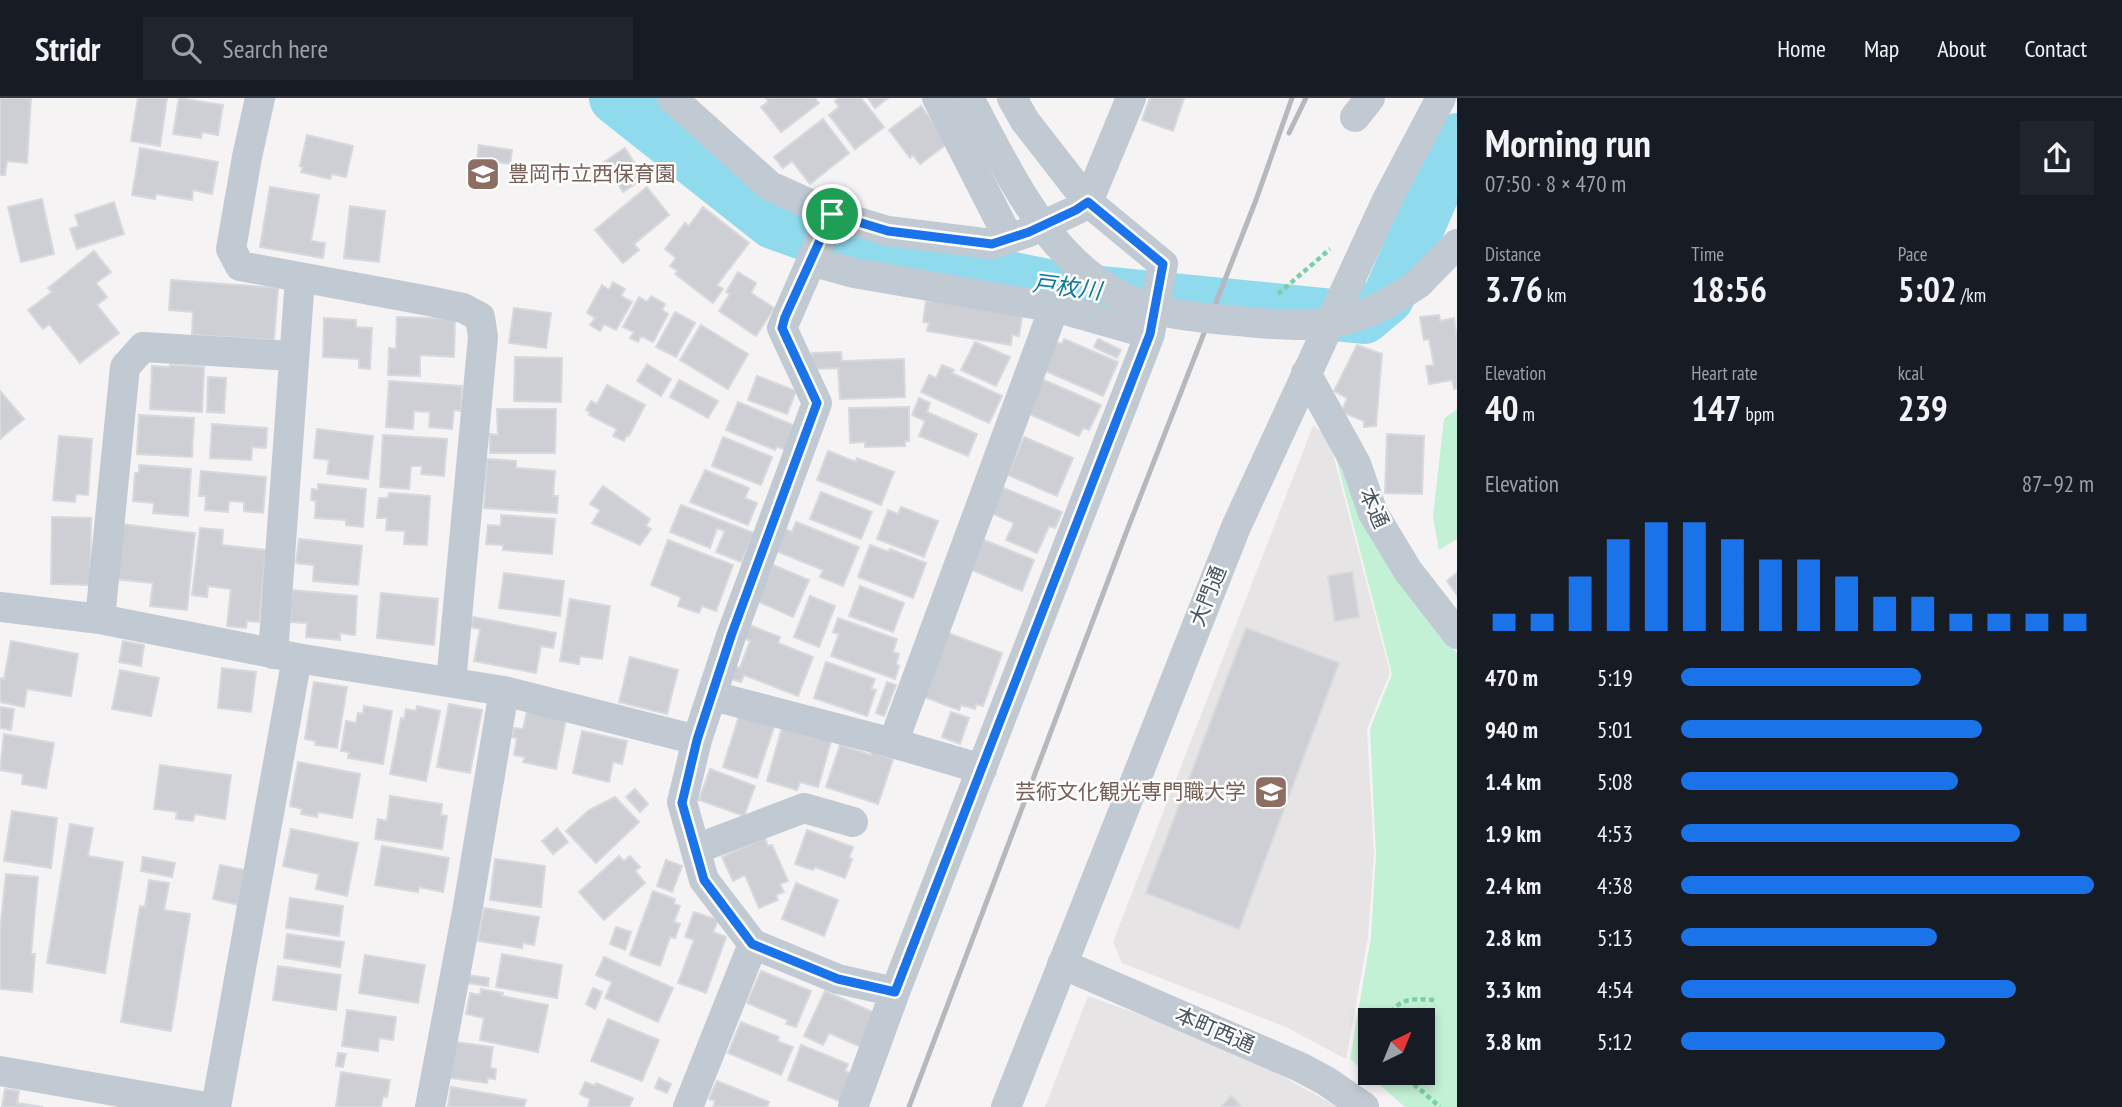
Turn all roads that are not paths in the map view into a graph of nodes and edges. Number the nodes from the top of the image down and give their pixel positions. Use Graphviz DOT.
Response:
graph roads {
  1 [pos="260,98"];
  2 [pos="672,98"];
  3 [pos="937,98"];
  4 [pos="969,98"];
  5 [pos="1012,98"];
  6 [pos="1131,98"];
  7 [pos="1441,98"];
  8 [pos="1088,202"];
  9 [pos="832,214"];
  10 [pos="1009,239"];
  11 [pos="1457,244"];
  12 [pos="811,261"];
  13 [pos="300,278"];
  14 [pos="1054,308"];
  15 [pos="1150,334"];
  16 [pos="293,356"];
  17 [pos="1306,373"];
  18 [pos="0,607"];
  19 [pos="100,619"];
  20 [pos="1457,634"];
  21 [pos="285,656"];
  22 [pos="451,682"];
  23 [pos="504,691"];
  24 [pos="713,696"];
  25 [pos="697,740"];
  26 [pos="893,743"];
  27 [pos="982,769"];
  28 [pos="853,822"];
  29 [pos="695,849"];
  30 [pos="752,944"];
  31 [pos="1062,964"];
  32 [pos="895,992"];
  33 [pos="0,1071"];
  34 [pos="206,1107"];
  35 [pos="216,1107"];
  36 [pos="430,1107"];
  37 [pos="688,1107"];
  38 [pos="853,1107"];
  39 [pos="1006,1107"];
  40 [pos="1364,1107"];
  1 -- 13 [label="street"];
  2 -- 9 [label="street"];
  3 -- 10 [label="street"];
  4 -- 11 [label="street, bridge"];
  5 -- 8 [label="street"];
  6 -- 8 [label="street"];
  7 -- 17 [label="street, 大門通"];
  8 -- 10 [label="street"];
  8 -- 15 [label="street"];
  9 -- 10 [label="street"];
  9 -- 12 [label="street"];
  12 -- 14 [label="street"];
  12 -- 24 [label="street"];
  13 -- 16 [label="street"];
  13 -- 22 [label="street"];
  14 -- 15 [label="street"];
  14 -- 26 [label="street"];
  15 -- 27 [label="street"];
  16 -- 19 [label="street"];
  16 -- 21 [label="street"];
  17 -- 20 [label="street, 本通"];
  17 -- 31 [label="street, 大門通"];
  18 -- 19 [label="street"];
  19 -- 21 [label="street"];
  21 -- 22 [label="street"];
  21 -- 35 [label="street"];
  22 -- 23 [label="street"];
  23 -- 25 [label="street"];
  23 -- 36 [label="street"];
  24 -- 25 [label="street"];
  24 -- 26 [label="street"];
  25 -- 29 [label="street"];
  26 -- 27 [label="street"];
  27 -- 32 [label="street"];
  28 -- 29 [label="street"];
  29 -- 30 [label="street"];
  30 -- 32 [label="street"];
  30 -- 37 [label="street"];
  31 -- 39 [label="street, 大門通"];
  31 -- 40 [label="street, 本町西通"];
  32 -- 38 [label="street"];
  33 -- 34 [label="street"];
}
